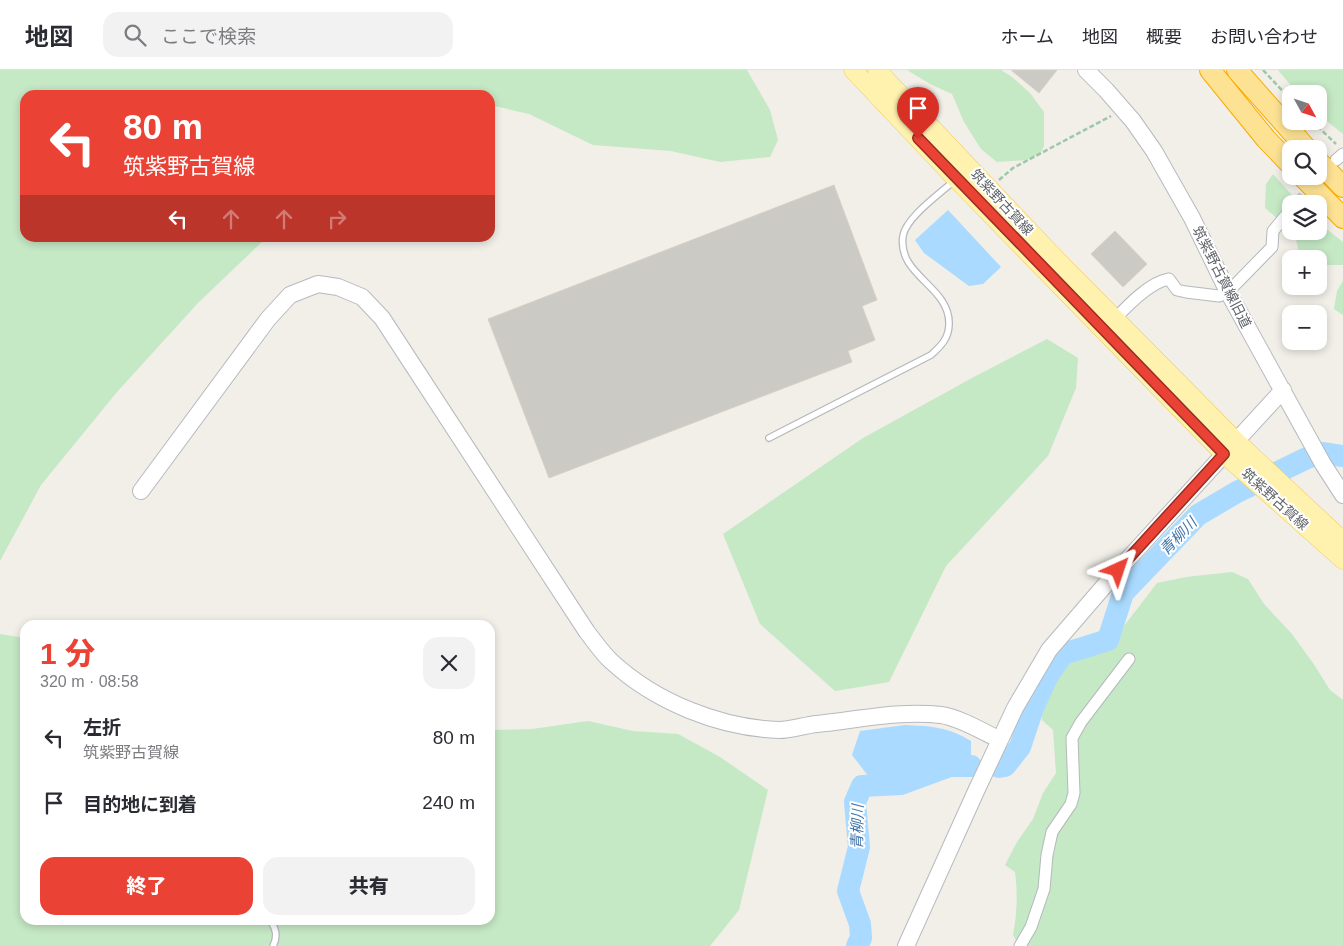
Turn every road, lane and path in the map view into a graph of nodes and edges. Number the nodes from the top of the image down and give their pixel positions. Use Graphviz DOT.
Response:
graph roads {
  1 [pos="853,70"];
  2 [pos="877,70"];
  3 [pos="1086,70"];
  4 [pos="1210,70"];
  5 [pos="1237,70"];
  6 [pos="1263,70"];
  7 [pos="1282,90"];
  8 [pos="1124,110"];
  9 [pos="1321,130"];
  10 [pos="1299,140"];
  11 [pos="1336,144"];
  12 [pos="1282,155"];
  13 [pos="1333,158"];
  14 [pos="956,179"];
  15 [pos="1311,185"];
  16 [pos="1343,187"];
  17 [pos="989,188"];
  18 [pos="1343,218"];
  19 [pos="1282,220"];
  20 [pos="1228,292"];
  21 [pos="1116,319"];
  22 [pos="1283,390"];
  23 [pos="769,438"];
  24 [pos="1236,441"];
  25 [pos="1224,454"];
  26 [pos="1258,473"];
  27 [pos="1273,487"];
  28 [pos="141,491"];
  29 [pos="1343,495"];
  30 [pos="1343,541"];
  31 [pos="1343,560"];
  32 [pos="1129,660"];
  33 [pos="1000,740"];
  34 [pos="273,925"];
  35 [pos="273,946"];
  36 [pos="906,946"];
  37 [pos="1020,946"];
  1 -- 14 [label="main road, 筑紫野古賀線"];
  2 -- 17 [label="main road, 筑紫野古賀線"];
  3 -- 8 [label="street, 筑紫野古賀線旧道"];
  4 -- 12 [label="highway"];
  5 -- 10 [label="highway"];
  6 -- 7 [label="path"];
  8 -- 17 [label="path"];
  8 -- 20 [label="street, 筑紫野古賀線旧道"];
  9 -- 11 [label="path"];
  13 -- 16 [label="highway"];
  14 -- 23 [label="lane"];
  14 -- 25 [label="main road, 筑紫野古賀線"];
  15 -- 18 [label="highway"];
  17 -- 21 [label="main road, 筑紫野古賀線"];
  19 -- 20 [label="street"];
  20 -- 21 [label="street"];
  20 -- 22 [label="street, 筑紫野古賀線旧道"];
  21 -- 24 [label="main road, 筑紫野古賀線"];
  22 -- 24 [label="street"];
  22 -- 29 [label="street, 筑紫野古賀線旧道"];
  24 -- 25 [label="street"];
  24 -- 26 [label="main road, 筑紫野古賀線"];
  25 -- 26 [label="main road, 筑紫野古賀線"];
  25 -- 33 [label="street"];
  26 -- 27 [label="main road, 筑紫野古賀線"];
  27 -- 30 [label="main road, 筑紫野古賀線"];
  27 -- 31 [label="main road, 筑紫野古賀線"];
  28 -- 33 [label="street"];
  32 -- 37 [label="street"];
  33 -- 36 [label="street"];
  34 -- 35 [label="lane"];
}
